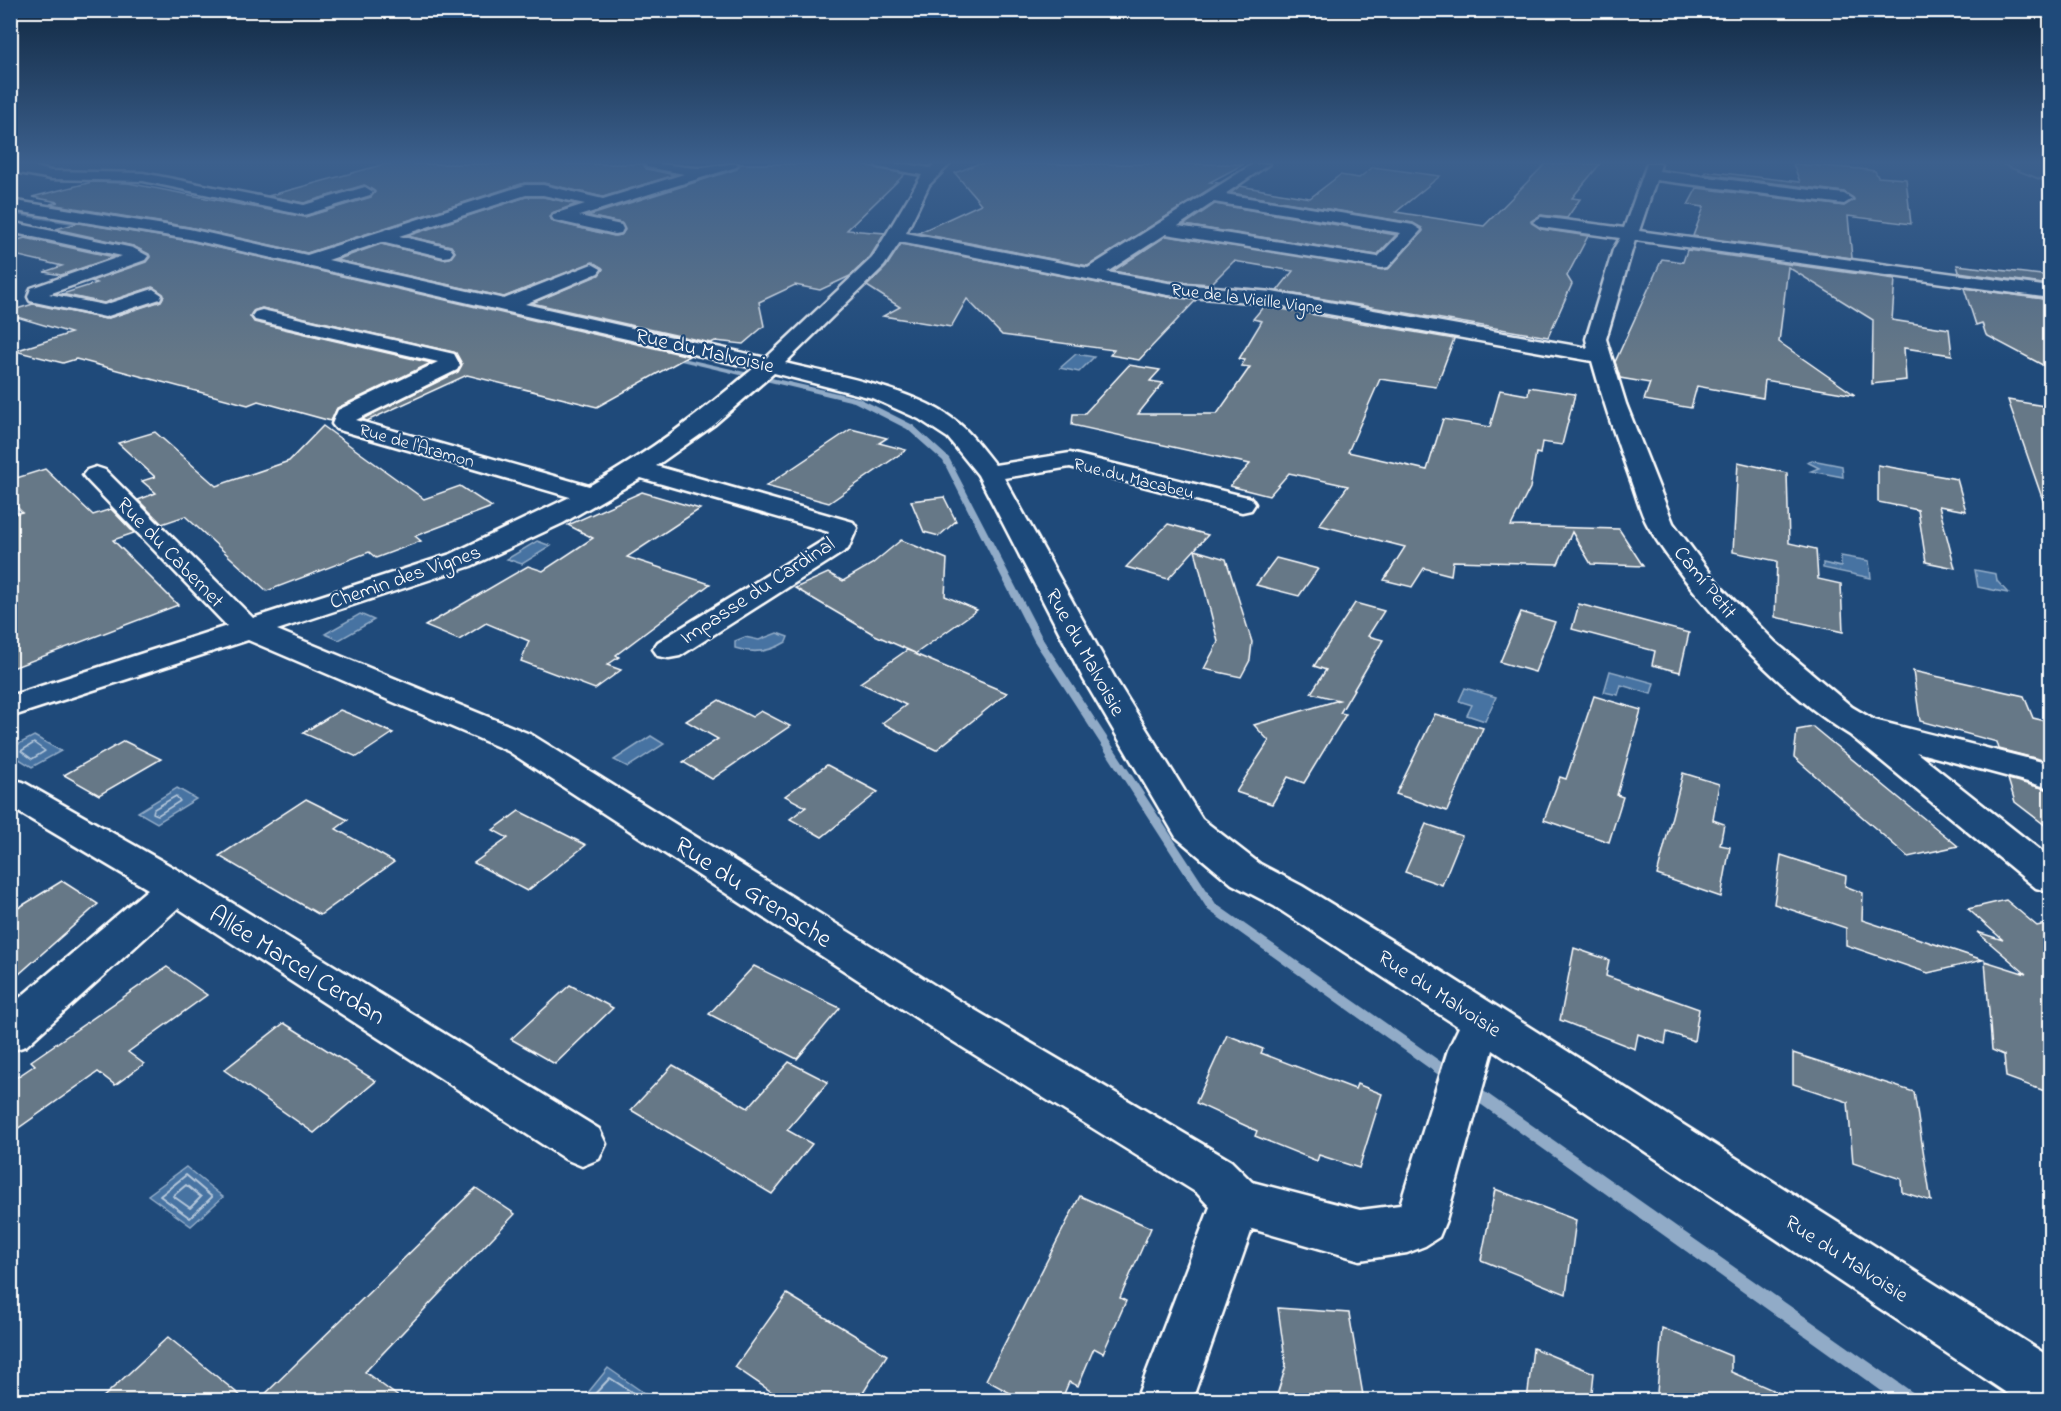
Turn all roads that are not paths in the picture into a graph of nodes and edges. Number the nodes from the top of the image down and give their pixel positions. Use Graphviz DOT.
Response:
graph roads {
  1 [pos="23,230"];
  2 [pos="163,230"];
  3 [pos="402,230"];
  4 [pos="899,230"];
  5 [pos="1159,230"];
  6 [pos="1174,230"];
  7 [pos="1412,230"];
  8 [pos="1599,230"];
  9 [pos="1631,230"];
  10 [pos="1630,234"];
  11 [pos="896,236"];
  12 [pos="380,237"];
  13 [pos="444,252"];
  14 [pos="308,261"];
  15 [pos="592,269"];
  16 [pos="1093,273"];
  17 [pos="2050,292"];
  18 [pos="153,295"];
  19 [pos="507,305"];
  20 [pos="262,316"];
  21 [pos="1599,356"];
  22 [pos="761,372"];
  23 [pos="638,469"];
  24 [pos="989,473"];
  25 [pos="96,475"];
  26 [pos="591,495"];
  27 [pos="1242,504"];
  28 [pos="246,628"];
  29 [pos="669,649"];
  30 [pos="10,707"];
  31 [pos="1862,727"];
  32 [pos="2050,776"];
  33 [pos="10,791"];
  34 [pos="2050,878"];
  35 [pos="176,887"];
  36 [pos="10,1033"];
  37 [pos="1477,1035"];
  38 [pos="582,1144"];
  39 [pos="1237,1201"];
  40 [pos="2050,1389"];
  41 [pos="1164,1401"];
  1 -- 18 [label="street"];
  2 -- 14 [label="street, Rue du Malvoisie"];
  3 -- 12 [label="street"];
  4 -- 11 [label="street, Chemin des Vignes"];
  5 -- 16 [label="street"];
  6 -- 7 [label="street"];
  8 -- 10 [label="street"];
  9 -- 10 [label="street, Camí Petit"];
  10 -- 17 [label="street"];
  10 -- 21 [label="street, Camí Petit"];
  11 -- 16 [label="street, Rue de la Vieille Vigne"];
  11 -- 22 [label="street, Chemin des Vignes"];
  12 -- 13 [label="street"];
  12 -- 14 [label="street"];
  14 -- 19 [label="street, Rue du Malvoisie"];
  15 -- 19 [label="street"];
  16 -- 21 [label="street, Rue de la Vieille Vigne"];
  19 -- 22 [label="street, Rue du Malvoisie"];
  20 -- 26 [label="street, Rue de l'Aramon"];
  21 -- 31 [label="street, Camí Petit"];
  22 -- 23 [label="street, Chemin des Vignes"];
  22 -- 24 [label="street, Rue du Malvoisie"];
  23 -- 26 [label="street, Chemin des Vignes"];
  23 -- 29 [label="street, Impasse du Cardinal"];
  24 -- 27 [label="street, Rue du Macabeu"];
  24 -- 37 [label="street, Rue du Malvoisie"];
  25 -- 28 [label="street, Rue du Cabernet"];
  26 -- 28 [label="street, Chemin des Vignes"];
  28 -- 30 [label="street, Chemin des Vignes"];
  28 -- 39 [label="street, Rue du Grenache"];
  31 -- 32 [label="street"];
  31 -- 34 [label="street, Camí Petit"];
  33 -- 35 [label="street, Allée Marcel Cerdan"];
  35 -- 36 [label="street"];
  35 -- 38 [label="street, Allée Marcel Cerdan"];
  37 -- 39 [label="street"];
  37 -- 40 [label="street, Rue du Malvoisie"];
  39 -- 41 [label="street"];
}
